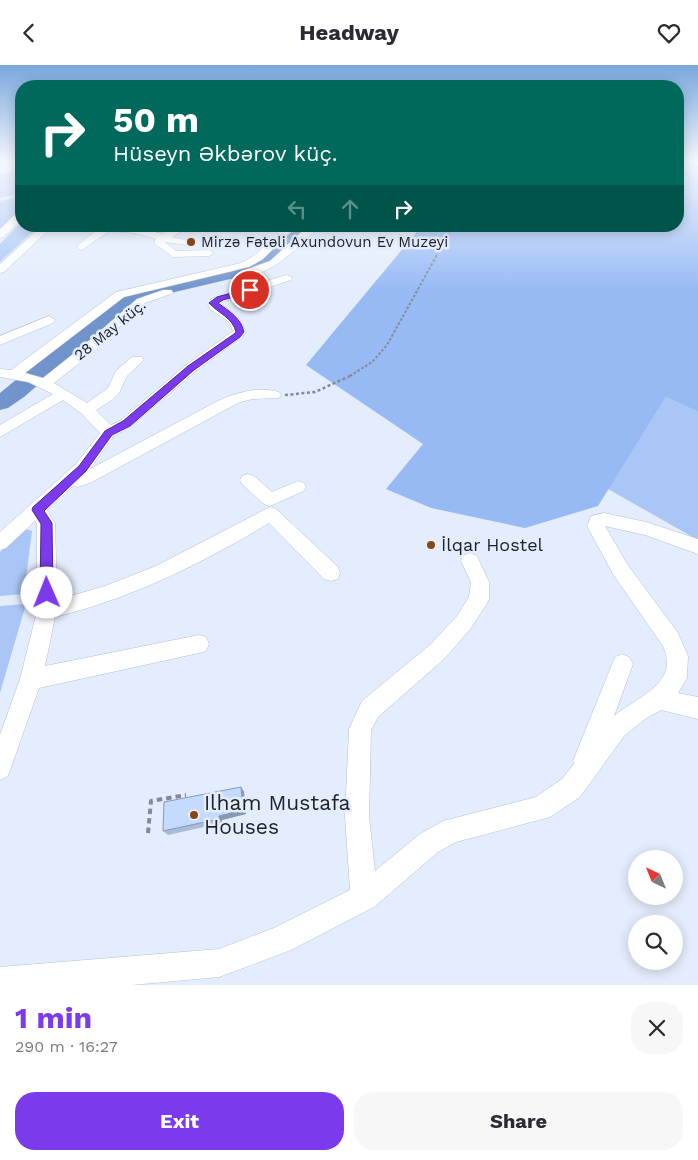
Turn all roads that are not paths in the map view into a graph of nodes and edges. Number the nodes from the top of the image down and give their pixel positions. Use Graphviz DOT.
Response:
graph roads {
  1 [pos="15,220"];
  2 [pos="41,232"];
  3 [pos="102,232"];
  4 [pos="149,232"];
  5 [pos="174,232"];
  6 [pos="285,232"];
  7 [pos="308,232"];
  8 [pos="320,232"];
  9 [pos="0,235"];
  10 [pos="163,238"];
  11 [pos="309,243"];
  12 [pos="191,244"];
  13 [pos="82,247"];
  14 [pos="325,247"];
  15 [pos="209,253"];
  16 [pos="278,260"];
  17 [pos="0,270"];
  18 [pos="287,278"];
  19 [pos="49,320"];
  20 [pos="0,341"];
  21 [pos="137,361"];
  22 [pos="0,373"];
  23 [pos="18,375"];
  24 [pos="41,382"];
  25 [pos="62,395"];
  26 [pos="274,395"];
  27 [pos="86,410"];
  28 [pos="0,432"];
  29 [pos="108,433"];
  30 [pos="71,479"];
  31 [pos="248,480"];
  32 [pos="298,487"];
  33 [pos="270,507"];
  34 [pos="37,510"];
  35 [pos="0,543"];
  36 [pos="698,547"];
  37 [pos="470,561"];
  38 [pos="331,573"];
  39 [pos="47,611"];
  40 [pos="199,644"];
  41 [pos="622,664"];
  42 [pos="31,679"];
  43 [pos="659,699"];
  44 [pos="698,708"];
  45 [pos="0,768"];
  46 [pos="584,771"];
  47 [pos="364,897"];
  48 [pos="0,982"];
  1 -- 9 [label="street"];
  2 -- 17 [label="street"];
  3 -- 13 [label="street"];
  4 -- 10 [label="street"];
  5 -- 10 [label="street"];
  6 -- 23 [label="street"];
  7 -- 16 [label="street, 28 May küç."];
  8 -- 11 [label="street"];
  10 -- 12 [label="street"];
  10 -- 15 [label="street"];
  11 -- 14 [label="street"];
  11 -- 16 [label="street"];
  16 -- 24 [label="street, 28 May küç."];
  18 -- 29 [label="street"];
  19 -- 20 [label="street"];
  21 -- 27 [label="street"];
  22 -- 23 [label="street"];
  23 -- 24 [label="street"];
  24 -- 25 [label="street"];
  25 -- 27 [label="street"];
  25 -- 28 [label="street"];
  26 -- 30 [label="street"];
  27 -- 29 [label="street"];
  29 -- 30 [label="street"];
  30 -- 34 [label="street"];
  31 -- 33 [label="street"];
  32 -- 33 [label="street"];
  33 -- 38 [label="street"];
  33 -- 39 [label="street"];
  34 -- 35 [label="street"];
  34 -- 39 [label="street"];
  36 -- 43 [label="street"];
  37 -- 47 [label="street"];
  39 -- 42 [label="street"];
  40 -- 42 [label="street"];
  41 -- 46 [label="street"];
  42 -- 45 [label="street"];
  43 -- 44 [label="street"];
  43 -- 46 [label="street"];
  46 -- 47 [label="street"];
  47 -- 48 [label="street"];
}
